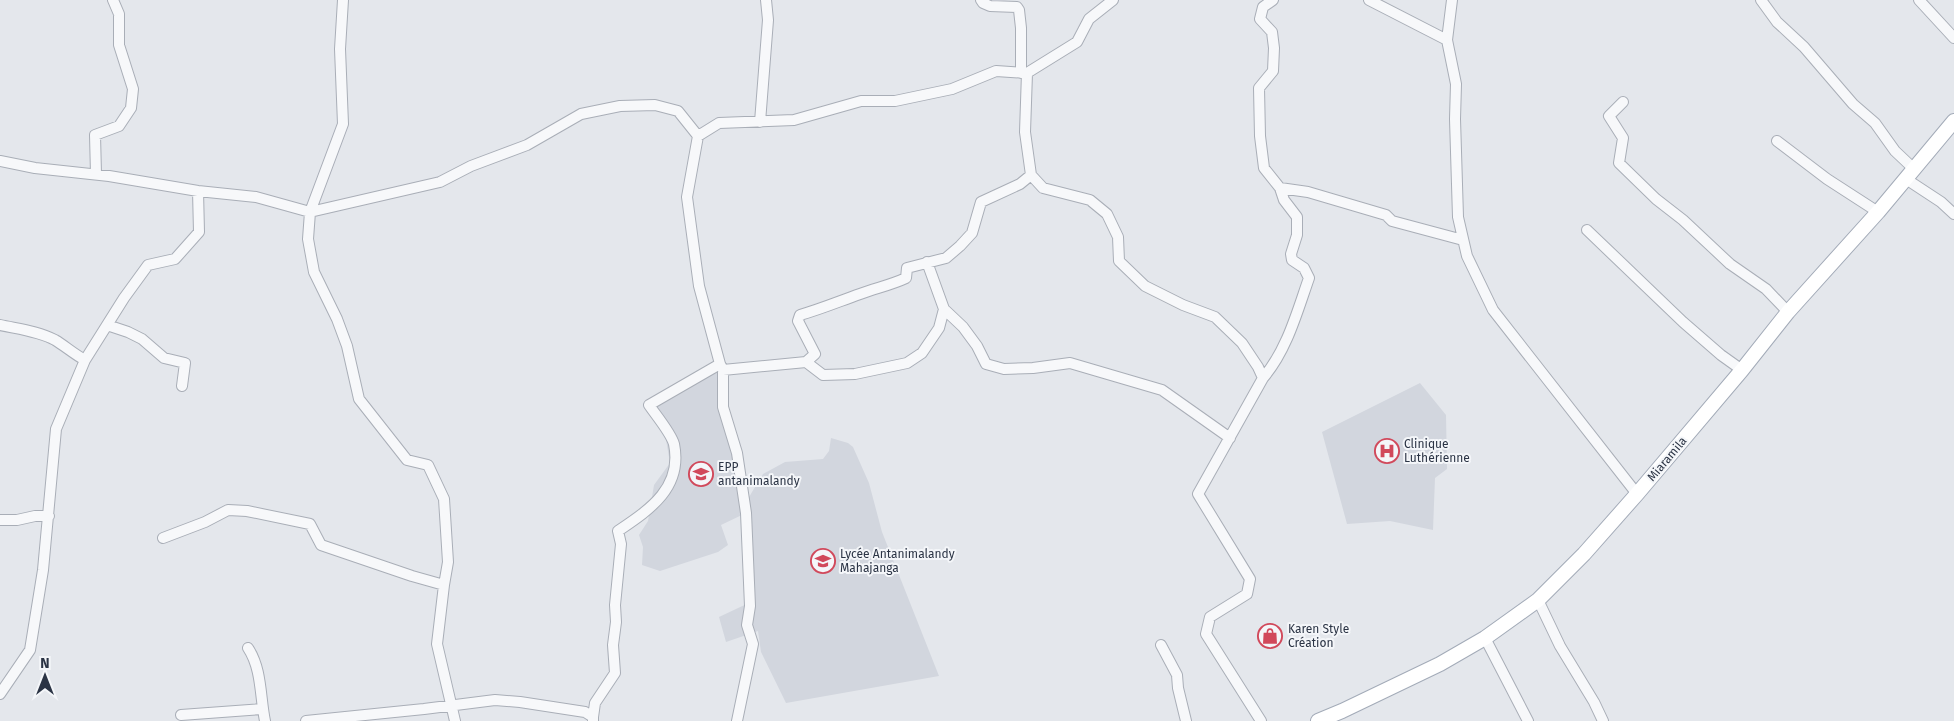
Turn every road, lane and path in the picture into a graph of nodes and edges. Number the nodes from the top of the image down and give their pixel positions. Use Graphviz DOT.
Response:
graph roads {
  1 [pos="113,0"];
  2 [pos="343,0"];
  3 [pos="766,0"];
  4 [pos="981,0"];
  5 [pos="1113,0"];
  6 [pos="1272,0"];
  7 [pos="1369,0"];
  8 [pos="1452,0"];
  9 [pos="1761,0"];
  10 [pos="1919,0"];
  11 [pos="1954,38"];
  12 [pos="1447,40"];
  13 [pos="1024,73"];
  14 [pos="1623,102"];
  15 [pos="1954,121"];
  16 [pos="760,122"];
  17 [pos="698,136"];
  18 [pos="1777,141"];
  19 [pos="0,161"];
  20 [pos="96,174"];
  21 [pos="1910,174"];
  22 [pos="1031,175"];
  23 [pos="1280,188"];
  24 [pos="198,191"];
  25 [pos="310,212"];
  26 [pos="1878,212"];
  27 [pos="1954,214"];
  28 [pos="1587,230"];
  29 [pos="1463,240"];
  30 [pos="927,262"];
  31 [pos="944,309"];
  32 [pos="1788,312"];
  33 [pos="107,324"];
  34 [pos="0,325"];
  35 [pos="85,360"];
  36 [pos="806,362"];
  37 [pos="721,367"];
  38 [pos="1742,370"];
  39 [pos="1263,378"];
  40 [pos="182,386"];
  41 [pos="1230,438"];
  42 [pos="1637,494"];
  43 [pos="48,516"];
  44 [pos="0,520"];
  45 [pos="163,538"];
  46 [pos="444,585"];
  47 [pos="1538,600"];
  48 [pos="1485,638"];
  49 [pos="1161,645"];
  50 [pos="248,648"];
  51 [pos="0,694"];
  52 [pos="451,704"];
  53 [pos="262,709"];
  54 [pos="181,715"];
  55 [pos="593,719"];
  56 [pos="265,721"];
  57 [pos="306,721"];
  58 [pos="455,721"];
  59 [pos="737,721"];
  60 [pos="1186,721"];
  61 [pos="1260,721"];
  62 [pos="1318,721"];
  63 [pos="1528,721"];
  64 [pos="1603,721"];
  1 -- 20 [label="street"];
  2 -- 25 [label="street"];
  3 -- 16 [label="street"];
  4 -- 13 [label="street"];
  5 -- 13 [label="street"];
  6 -- 23 [label="street"];
  7 -- 12 [label="street"];
  8 -- 12 [label="street"];
  9 -- 21 [label="street"];
  10 -- 11 [label="street"];
  12 -- 29 [label="street"];
  13 -- 16 [label="street"];
  13 -- 22 [label="street"];
  14 -- 32 [label="street"];
  15 -- 21 [label="main road, Miaramila"];
  16 -- 17 [label="street"];
  17 -- 25 [label="street"];
  17 -- 37 [label="street"];
  18 -- 26 [label="street"];
  19 -- 20 [label="street"];
  20 -- 24 [label="street"];
  21 -- 26 [label="main road, Miaramila"];
  21 -- 27 [label="street"];
  22 -- 30 [label="street"];
  22 -- 39 [label="street"];
  23 -- 29 [label="street"];
  23 -- 39 [label="street"];
  24 -- 25 [label="street"];
  24 -- 33 [label="street"];
  25 -- 46 [label="street"];
  26 -- 32 [label="main road, Miaramila"];
  28 -- 38 [label="street"];
  29 -- 42 [label="street"];
  30 -- 31 [label="street"];
  30 -- 36 [label="street"];
  31 -- 36 [label="street"];
  31 -- 41 [label="street"];
  32 -- 38 [label="main road, Miaramila"];
  33 -- 35 [label="street"];
  33 -- 40 [label="street"];
  34 -- 35 [label="street"];
  35 -- 43 [label="street"];
  36 -- 37 [label="street"];
  37 -- 55 [label="street"];
  37 -- 59 [label="street"];
  38 -- 42 [label="main road, Miaramila"];
  39 -- 41 [label="street"];
  41 -- 61 [label="street"];
  42 -- 47 [label="main road, Miaramila"];
  43 -- 44 [label="street"];
  43 -- 51 [label="street"];
  45 -- 46 [label="street"];
  46 -- 52 [label="street"];
  47 -- 48 [label="main road, Miaramila"];
  47 -- 64 [label="street"];
  48 -- 62 [label="main road, Miaramila"];
  48 -- 63 [label="street"];
  49 -- 60 [label="street"];
  50 -- 53 [label="street"];
  52 -- 55 [label="street"];
  52 -- 57 [label="street"];
  52 -- 58 [label="street"];
  53 -- 54 [label="street"];
  53 -- 56 [label="street"];
}
